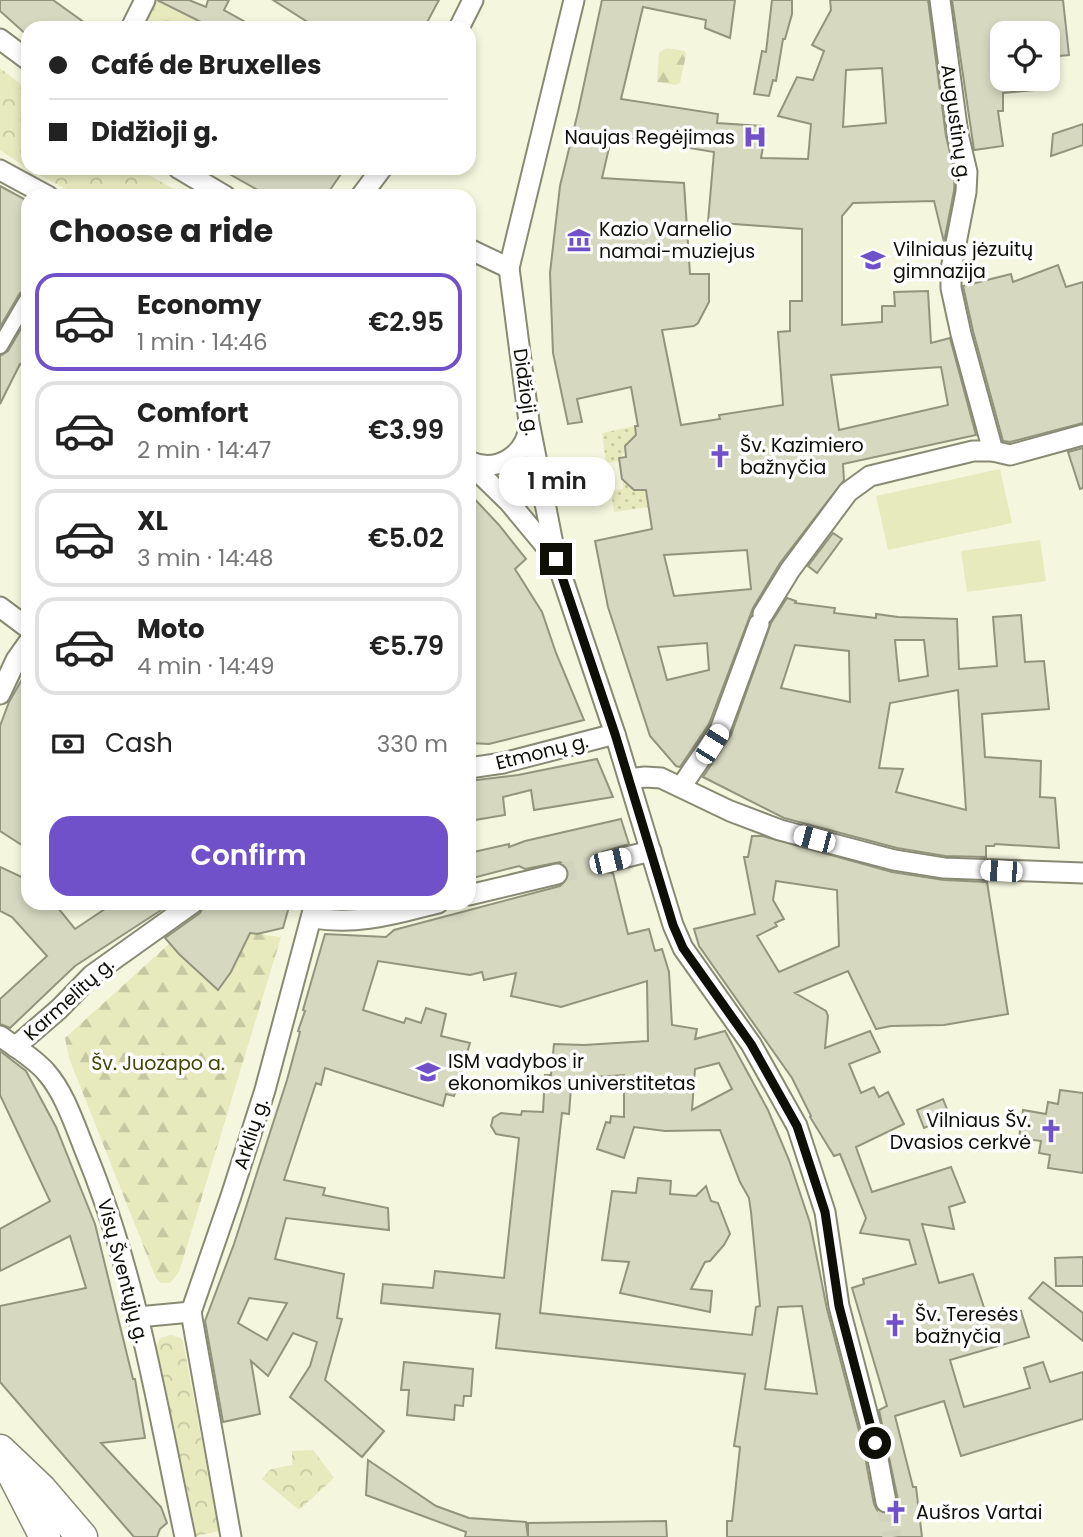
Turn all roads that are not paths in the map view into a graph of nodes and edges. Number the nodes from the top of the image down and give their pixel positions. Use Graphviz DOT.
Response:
graph roads {
  1 [pos="145,0"];
  2 [pos="473,0"];
  3 [pos="574,0"];
  4 [pos="940,0"];
  5 [pos="134,21"];
  6 [pos="462,21"];
  7 [pos="0,38"];
  8 [pos="21,54"];
  9 [pos="0,170"];
  10 [pos="190,175"];
  11 [pos="34,189"];
  12 [pos="213,189"];
  13 [pos="476,252"];
  14 [pos="509,268"];
  15 [pos="21,310"];
  16 [pos="0,346"];
  17 [pos="529,422"];
  18 [pos="1083,435"];
  19 [pos="993,451"];
  20 [pos="476,464"];
  21 [pos="476,469"];
  22 [pos="556,559"];
  23 [pos="0,607"];
  24 [pos="21,623"];
  25 [pos="21,653"];
  26 [pos="0,694"];
  27 [pos="615,734"];
  28 [pos="476,767"];
  29 [pos="629,779"];
  30 [pos="681,787"];
  31 [pos="651,851"];
  32 [pos="610,861"];
  33 [pos="1083,873"];
  34 [pos="557,874"];
  35 [pos="476,893"];
  36 [pos="183,910"];
  37 [pos="409,910"];
  38 [pos="314,911"];
  39 [pos="8,1042"];
  40 [pos="191,1312"];
  41 [pos="138,1317"];
  42 [pos="0,1450"];
  43 [pos="886,1502"];
  44 [pos="45,1537"];
  45 [pos="82,1537"];
  46 [pos="186,1537"];
  47 [pos="231,1537"];
  1 -- 5 [label="street"];
  2 -- 6 [label="street"];
  3 -- 14 [label="street, Didžioji g."];
  4 -- 19 [label="street, Augustinų g."];
  7 -- 8 [label="street"];
  9 -- 11 [label="street"];
  10 -- 12 [label="street"];
  13 -- 14 [label="street"];
  14 -- 17 [label="street, Didžioji g."];
  15 -- 16 [label="street"];
  17 -- 20 [label="street"];
  17 -- 22 [label="street, Didžioji g."];
  18 -- 19 [label="street"];
  19 -- 30 [label="street"];
  21 -- 22 [label="street"];
  22 -- 27 [label="street, Didžioji g."];
  23 -- 24 [label="street"];
  25 -- 26 [label="street"];
  27 -- 28 [label="street, Etmonų g."];
  27 -- 29 [label="street, Didžioji g."];
  29 -- 30 [label="street"];
  29 -- 31 [label="street, Didžioji g."];
  30 -- 33 [label="street"];
  31 -- 32 [label="street"];
  31 -- 43 [label="street, Didžioji g."];
  34 -- 35 [label="street"];
  36 -- 39 [label="street, Karmelitų g."];
  37 -- 38 [label="street"];
  38 -- 40 [label="street, Arklių g."];
  39 -- 41 [label="street, Visų Šventųjų g."];
  40 -- 41 [label="street"];
  40 -- 47 [label="street"];
  41 -- 46 [label="street, Visų Šventųjų g."];
  42 -- 44 [label="main road"];
  42 -- 45 [label="main road"];
}
